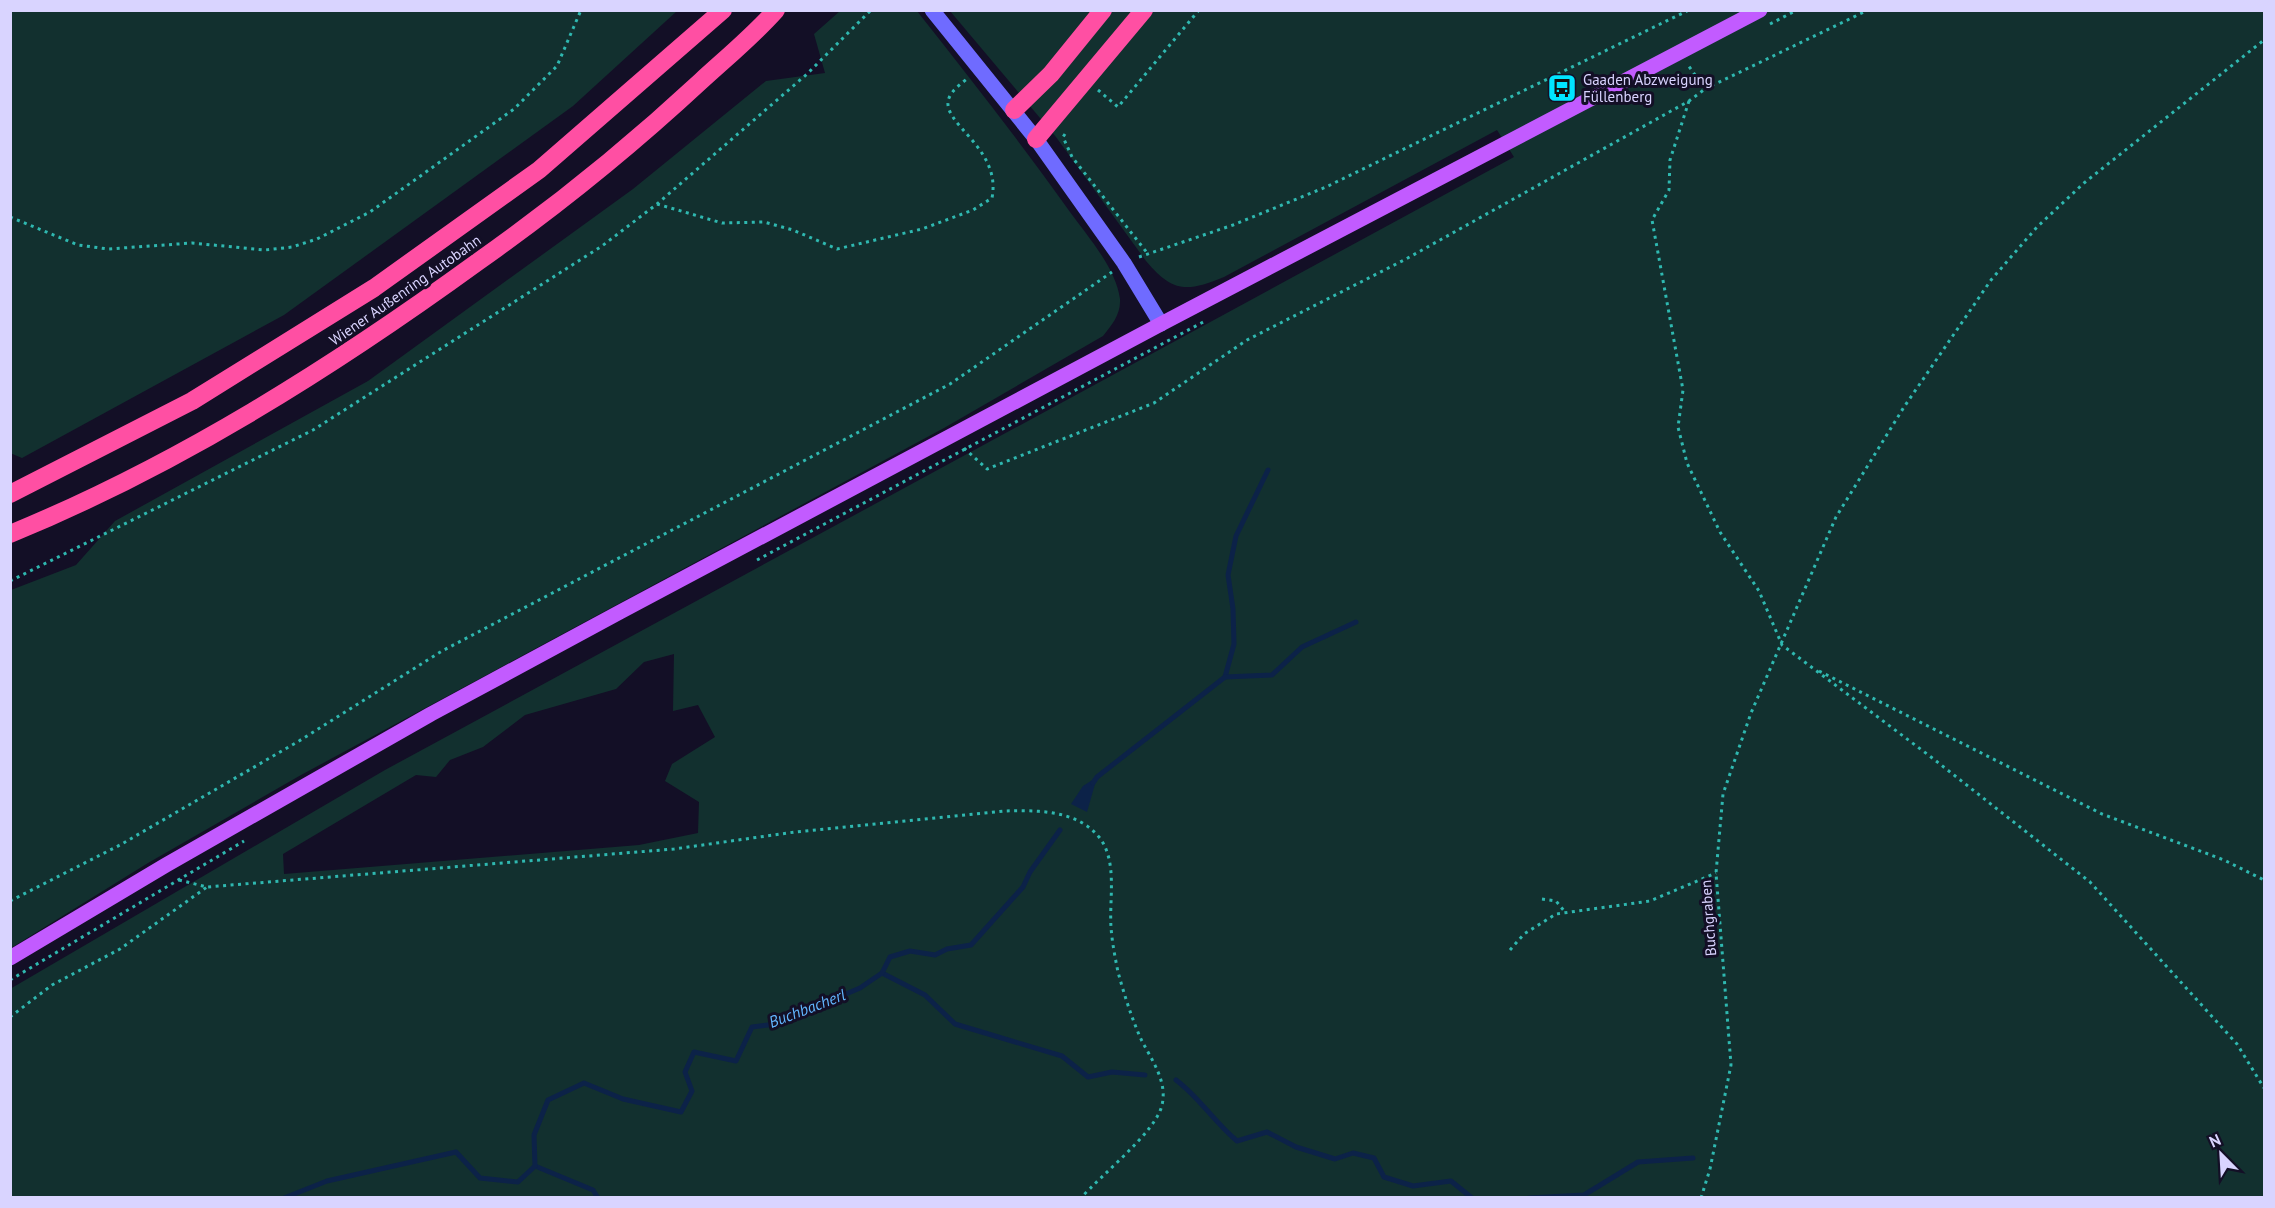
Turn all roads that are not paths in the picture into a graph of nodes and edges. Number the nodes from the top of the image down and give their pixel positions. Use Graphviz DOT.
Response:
graph roads {
  1 [pos="723,10"];
  2 [pos="776,10"];
  3 [pos="932,10"];
  4 [pos="1103,10"];
  5 [pos="1144,10"];
  6 [pos="1760,10"];
  7 [pos="1014,110"];
  8 [pos="1036,139"];
  9 [pos="1161,324"];
  10 [pos="10,494"];
  11 [pos="10,534"];
  12 [pos="10,958"];
  1 -- 10 [label="highway, Wiener Außenring Autobahn"];
  2 -- 11 [label="highway, Wiener Außenring Autobahn"];
  3 -- 7 [label="main road"];
  4 -- 7 [label="highway"];
  5 -- 8 [label="highway"];
  6 -- 9 [label="main road"];
  7 -- 8 [label="main road"];
  8 -- 9 [label="main road"];
  9 -- 12 [label="main road"];
}
